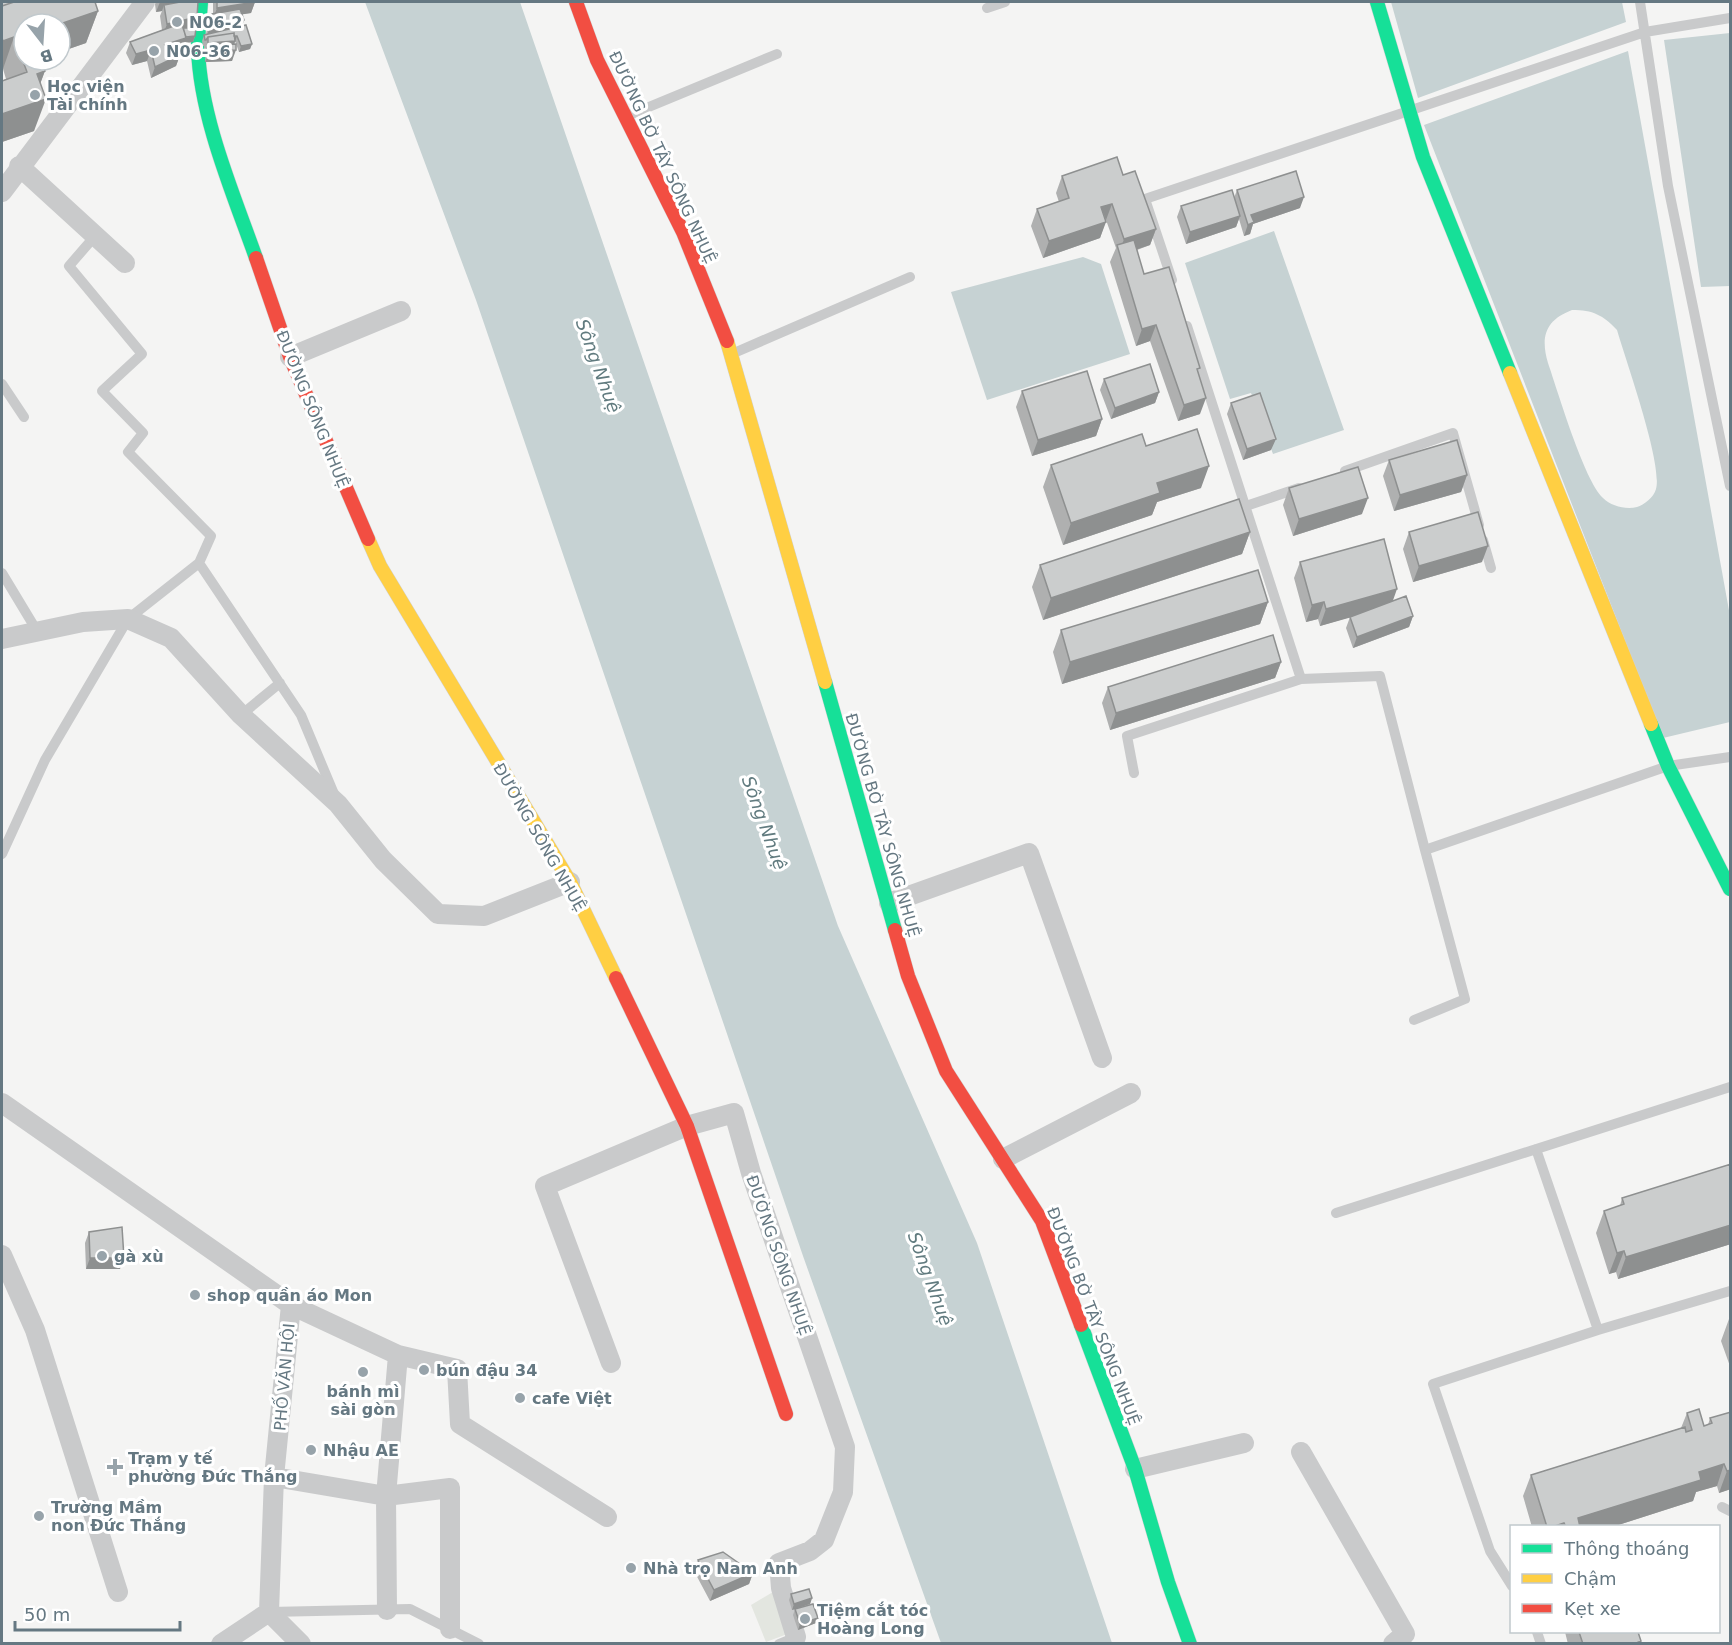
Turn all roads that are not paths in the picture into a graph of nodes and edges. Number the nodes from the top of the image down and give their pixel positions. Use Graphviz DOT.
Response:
graph roads {
  1 [pos="145,2"];
  2 [pos="201,2"];
  3 [pos="576,2"];
  4 [pos="1005,2"];
  5 [pos="1377,2"];
  6 [pos="1640,2"];
  7 [pos="987,8"];
  8 [pos="1731,18"];
  9 [pos="1646,32"];
  10 [pos="777,54"];
  11 [pos="1409,112"];
  12 [pos="624,118"];
  13 [pos="19,166"];
  14 [pos="2,192"];
  15 [pos="95,236"];
  16 [pos="125,263"];
  17 [pos="910,277"];
  18 [pos="1175,290"];
  19 [pos="400,311"];
  20 [pos="1182,313"];
  21 [pos="732,354"];
  22 [pos="290,357"];
  23 [pos="2,384"];
  24 [pos="24,417"];
  25 [pos="1333,476"];
  26 [pos="1311,483"];
  27 [pos="1731,486"];
  28 [pos="1246,506"];
  29 [pos="199,562"];
  30 [pos="1491,568"];
  31 [pos="2,573"];
  32 [pos="128,619"];
  33 [pos="37,632"];
  34 [pos="2,639"];
  35 [pos="1301,679"];
  36 [pos="280,683"];
  37 [pos="241,715"];
  38 [pos="1731,757"];
  39 [pos="1668,766"];
  40 [pos="1134,773"];
  41 [pos="338,804"];
  42 [pos="1425,850"];
  43 [pos="2,854"];
  44 [pos="570,882"];
  45 [pos="1731,889"];
  46 [pos="889,903"];
  47 [pos="1414,1020"];
  48 [pos="1102,1058"];
  49 [pos="1731,1087"];
  50 [pos="1131,1092"];
  51 [pos="2,1103"];
  52 [pos="687,1126"];
  53 [pos="1536,1149"];
  54 [pos="1003,1159"];
  55 [pos="1336,1213"];
  56 [pos="2,1255"];
  57 [pos="1731,1291"];
  58 [pos="291,1305"];
  59 [pos="1598,1330"];
  60 [pos="398,1355"];
  61 [pos="611,1363"];
  62 [pos="786,1414"];
  63 [pos="1244,1443"];
  64 [pos="1301,1452"];
  65 [pos="1136,1469"];
  66 [pos="274,1477"];
  67 [pos="386,1496"];
  68 [pos="607,1517"];
  69 [pos="1510,1583"];
  70 [pos="118,1592"];
  71 [pos="387,1610"];
  72 [pos="269,1612"];
  73 [pos="450,1629"];
  74 [pos="791,1641"];
  75 [pos="221,1644"];
  76 [pos="300,1644"];
  77 [pos="479,1644"];
  78 [pos="1190,1644"];
  79 [pos="1394,1644"];
  1 -- 13 [label="street"];
  2 -- 22 [label="street, ĐƯỜNG SÔNG NHUỆ"];
  3 -- 12 [label="street, ĐƯỜNG BỜ TÂY SÔNG NHUỆ"];
  4 -- 7 [label="lane"];
  5 -- 11 [label="street"];
  6 -- 9 [label="lane"];
  8 -- 9 [label="lane"];
  9 -- 11 [label="lane"];
  9 -- 27 [label="lane"];
  10 -- 12 [label="lane"];
  11 -- 18 [label="lane"];
  11 -- 39 [label="street"];
  12 -- 21 [label="street, ĐƯỜNG BỜ TÂY SÔNG NHUỆ"];
  13 -- 14 [label="street"];
  13 -- 15 [label="street"];
  15 -- 16 [label="street"];
  15 -- 29 [label="lane"];
  17 -- 21 [label="lane"];
  19 -- 22 [label="street"];
  20 -- 28 [label="lane"];
  21 -- 46 [label="street, ĐƯỜNG BỜ TÂY SÔNG NHUỆ"];
  22 -- 44 [label="street, ĐƯỜNG SÔNG NHUỆ"];
  23 -- 24 [label="lane"];
  25 -- 30 [label="lane"];
  26 -- 28 [label="lane"];
  28 -- 35 [label="lane"];
  29 -- 32 [label="lane"];
  29 -- 36 [label="lane"];
  31 -- 33 [label="lane"];
  32 -- 33 [label="street"];
  32 -- 37 [label="street"];
  32 -- 43 [label="lane"];
  33 -- 34 [label="street"];
  35 -- 40 [label="lane"];
  35 -- 42 [label="lane"];
  36 -- 37 [label="lane"];
  36 -- 41 [label="lane"];
  37 -- 41 [label="street"];
  38 -- 39 [label="lane"];
  39 -- 42 [label="lane"];
  39 -- 45 [label="street"];
  41 -- 44 [label="street"];
  42 -- 47 [label="lane"];
  44 -- 52 [label="street, ĐƯỜNG SÔNG NHUỆ"];
  46 -- 48 [label="street"];
  46 -- 54 [label="street, ĐƯỜNG BỜ TÂY SÔNG NHUỆ"];
  49 -- 53 [label="lane"];
  50 -- 54 [label="street"];
  51 -- 58 [label="street, PHỐ VĂN HỘI"];
  52 -- 61 [label="street"];
  52 -- 62 [label="street"];
  52 -- 74 [label="street, ĐƯỜNG SÔNG NHUỆ"];
  53 -- 55 [label="lane"];
  53 -- 59 [label="lane"];
  54 -- 65 [label="street, ĐƯỜNG BỜ TÂY SÔNG NHUỆ"];
  56 -- 70 [label="street"];
  57 -- 59 [label="lane"];
  58 -- 60 [label="street"];
  58 -- 66 [label="street, PHỐ VĂN HỘI"];
  59 -- 69 [label="lane"];
  60 -- 67 [label="street"];
  60 -- 68 [label="street"];
  63 -- 65 [label="street"];
  64 -- 79 [label="street"];
  65 -- 78 [label="street, ĐƯỜNG BỜ TÂY SÔNG NHUỆ"];
  66 -- 67 [label="street"];
  66 -- 72 [label="street, PHỐ VĂN HỘI"];
  67 -- 71 [label="street"];
  67 -- 73 [label="street"];
  71 -- 72 [label="lane"];
  71 -- 73 [label="lane"];
  72 -- 75 [label="street"];
  72 -- 76 [label="street"];
  73 -- 77 [label="lane"];
}
